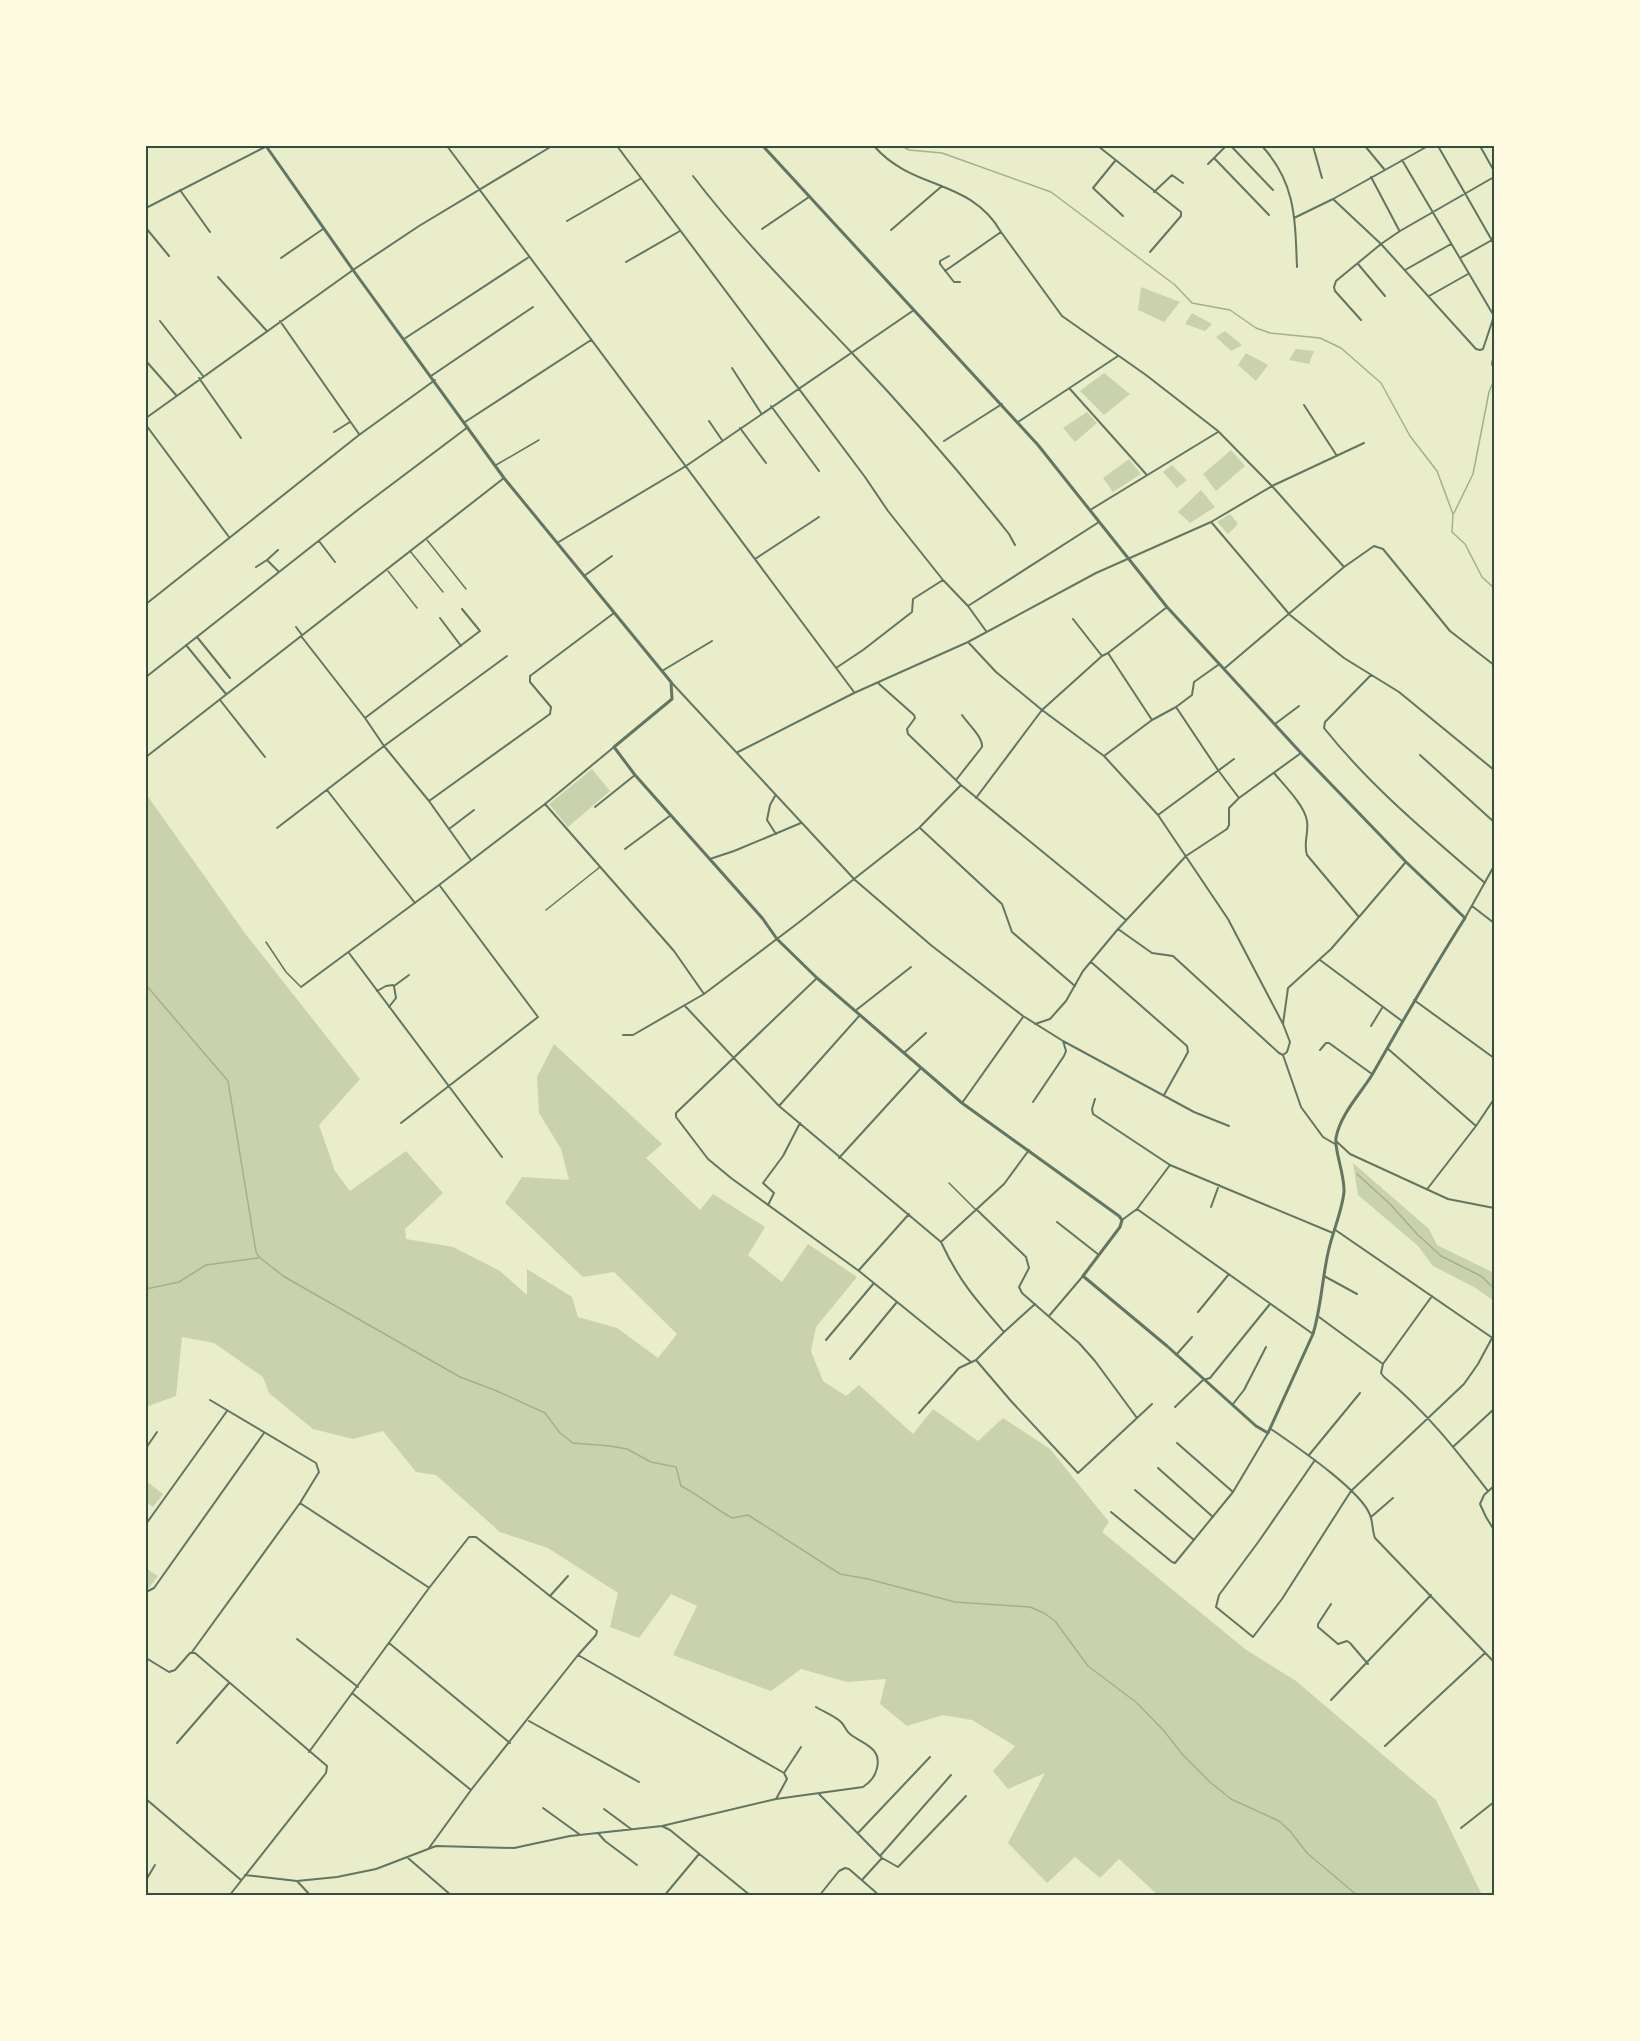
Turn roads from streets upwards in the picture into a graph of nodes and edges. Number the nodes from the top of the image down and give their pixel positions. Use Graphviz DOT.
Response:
graph roads {
  1 [pos="267,146"];
  2 [pos="447,146"];
  3 [pos="552,146"];
  4 [pos="617,146"];
  5 [pos="770,146"];
  6 [pos="874,146"];
  7 [pos="1019,146"];
  8 [pos="1025,146"];
  9 [pos="1098,146"];
  10 [pos="1227,146"];
  11 [pos="1231,146"];
  12 [pos="1262,146"];
  13 [pos="1313,146"];
  14 [pos="1365,146"];
  15 [pos="1428,146"];
  16 [pos="1438,146"];
  17 [pos="1480,146"];
  18 [pos="765,147"];
  19 [pos="1215,159"];
  20 [pos="1402,160"];
  21 [pos="1115,161"];
  22 [pos="1208,164"];
  23 [pos="1384,170"];
  24 [pos="1494,171"];
  25 [pos="693,176"];
  26 [pos="1371,177"];
  27 [pos="1494,177"];
  28 [pos="641,178"];
  29 [pos="1322,178"];
  30 [pos="1183,183"];
  31 [pos="942,186"];
  32 [pos="180,190"];
  33 [pos="481,190"];
  34 [pos="1273,190"];
  35 [pos="1154,192"];
  36 [pos="1466,193"];
  37 [pos="810,196"];
  38 [pos="1333,199"];
  39 [pos="146,208"];
  40 [pos="1432,212"];
  41 [pos="1269,215"];
  42 [pos="1123,216"];
  43 [pos="1294,218"];
  44 [pos="567,221"];
  45 [pos="146,228"];
  46 [pos="325,229"];
  47 [pos="762,229"];
  48 [pos="891,230"];
  49 [pos="680,231"];
  50 [pos="1400,231"];
  51 [pos="210,232"];
  52 [pos="1001,232"];
  53 [pos="1492,240"];
  54 [pos="1381,244"];
  55 [pos="1451,244"];
  56 [pos="1494,244"];
  57 [pos="1150,252"];
  58 [pos="168,256"];
  59 [pos="949,256"];
  60 [pos="529,257"];
  61 [pos="281,258"];
  62 [pos="1460,258"];
  63 [pos="626,262"];
  64 [pos="1358,264"];
  65 [pos="1297,267"];
  66 [pos="353,270"];
  67 [pos="1405,270"];
  68 [pos="945,271"];
  69 [pos="1468,274"];
  70 [pos="218,277"];
  71 [pos="960,282"];
  72 [pos="1385,296"];
  73 [pos="1429,296"];
  74 [pos="533,307"];
  75 [pos="914,310"];
  76 [pos="1494,316"];
  77 [pos="1361,320"];
  78 [pos="160,321"];
  79 [pos="280,321"];
  80 [pos="267,330"];
  81 [pos="404,339"];
  82 [pos="591,340"];
  83 [pos="852,353"];
  84 [pos="1494,354"];
  85 [pos="1118,356"];
  86 [pos="146,361"];
  87 [pos="732,368"];
  88 [pos="1494,368"];
  89 [pos="203,376"];
  90 [pos="431,376"];
  91 [pos="200,378"];
  92 [pos="435,380"];
  93 [pos="798,387"];
  94 [pos="1070,389"];
  95 [pos="176,394"];
  96 [pos="1002,404"];
  97 [pos="1304,405"];
  98 [pos="771,406"];
  99 [pos="761,413"];
  100 [pos="146,418"];
  101 [pos="709,421"];
  102 [pos="350,422"];
  103 [pos="465,422"];
  104 [pos="1018,422"];
  105 [pos="146,425"];
  106 [pos="468,427"];
  107 [pos="740,428"];
  108 [pos="1218,431"];
  109 [pos="334,432"];
  110 [pos="359,435"];
  111 [pos="241,438"];
  112 [pos="722,440"];
  113 [pos="944,441"];
  114 [pos="1364,443"];
  115 [pos="1337,456"];
  116 [pos="766,463"];
  117 [pos="686,465"];
  118 [pos="819,471"];
  119 [pos="1146,474"];
  120 [pos="504,478"];
  121 [pos="1272,486"];
  122 [pos="1090,510"];
  123 [pos="819,517"];
  124 [pos="1099,522"];
  125 [pos="1211,522"];
  126 [pos="229,537"];
  127 [pos="319,541"];
  128 [pos="557,543"];
  129 [pos="1015,545"];
  130 [pos="278,550"];
  131 [pos="612,556"];
  132 [pos="755,559"];
  133 [pos="1129,559"];
  134 [pos="267,560"];
  135 [pos="335,562"];
  136 [pos="256,567"];
  137 [pos="1344,567"];
  138 [pos="279,572"];
  139 [pos="584,576"];
  140 [pos="943,580"];
  141 [pos="146,604"];
  142 [pos="968,606"];
  143 [pos="1167,607"];
  144 [pos="462,609"];
  145 [pos="614,613"];
  146 [pos="1290,615"];
  147 [pos="440,618"];
  148 [pos="1073,619"];
  149 [pos="296,627"];
  150 [pos="986,631"];
  151 [pos="197,636"];
  152 [pos="302,636"];
  153 [pos="711,641"];
  154 [pos="968,642"];
  155 [pos="186,645"];
  156 [pos="461,646"];
  157 [pos="1108,653"];
  158 [pos="507,656"];
  159 [pos="1102,656"];
  160 [pos="1219,664"];
  161 [pos="1494,666"];
  162 [pos="836,668"];
  163 [pos="1225,668"];
  164 [pos="662,671"];
  165 [pos="1371,675"];
  166 [pos="146,677"];
  167 [pos="230,678"];
  168 [pos="672,682"];
  169 [pos="878,683"];
  170 [pos="854,693"];
  171 [pos="226,694"];
  172 [pos="220,699"];
  173 [pos="1299,706"];
  174 [pos="1176,707"];
  175 [pos="1042,710"];
  176 [pos="962,715"];
  177 [pos="365,718"];
  178 [pos="1152,720"];
  179 [pos="1275,724"];
  180 [pos="384,746"];
  181 [pos="614,747"];
  182 [pos="738,752"];
  183 [pos="1301,753"];
  184 [pos="1420,755"];
  185 [pos="1104,756"];
  186 [pos="146,757"];
  187 [pos="265,757"];
  188 [pos="1234,759"];
  189 [pos="1218,770"];
  190 [pos="1494,770"];
  191 [pos="1274,773"];
  192 [pos="635,775"];
  193 [pos="956,780"];
  194 [pos="962,785"];
  195 [pos="327,789"];
  196 [pos="776,796"];
  197 [pos="976,798"];
  198 [pos="1239,798"];
  199 [pos="429,801"];
  200 [pos="545,804"];
  201 [pos="595,807"];
  202 [pos="474,810"];
  203 [pos="671,815"];
  204 [pos="1158,815"];
  205 [pos="1494,822"];
  206 [pos="801,823"];
  207 [pos="277,828"];
  208 [pos="919,828"];
  209 [pos="449,829"];
  210 [pos="776,834"];
  211 [pos="625,849"];
  212 [pos="1186,856"];
  213 [pos="710,859"];
  214 [pos="471,860"];
  215 [pos="1406,862"];
  216 [pos="1494,866"];
  217 [pos="855,880"];
  218 [pos="1485,883"];
  219 [pos="439,885"];
  220 [pos="415,903"];
  221 [pos="1472,906"];
  222 [pos="1359,917"];
  223 [pos="1465,918"];
  224 [pos="1126,920"];
  225 [pos="1494,922"];
  226 [pos="1118,929"];
  227 [pos="777,939"];
  228 [pos="349,953"];
  229 [pos="1319,960"];
  230 [pos="1091,962"];
  231 [pos="910,967"];
  232 [pos="408,975"];
  233 [pos="817,978"];
  234 [pos="394,986"];
  235 [pos="1075,986"];
  236 [pos="301,987"];
  237 [pos="377,991"];
  238 [pos="704,994"];
  239 [pos="1414,1000"];
  240 [pos="685,1006"];
  241 [pos="389,1007"];
  242 [pos="1383,1008"];
  243 [pos="855,1011"];
  244 [pos="860,1015"];
  245 [pos="1023,1016"];
  246 [pos="1402,1021"];
  247 [pos="1035,1024"];
  248 [pos="1283,1024"];
  249 [pos="1371,1026"];
  250 [pos="926,1033"];
  251 [pos="623,1035"];
  252 [pos="1063,1041"];
  253 [pos="1387,1048"];
  254 [pos="1320,1050"];
  255 [pos="904,1053"];
  256 [pos="1283,1055"];
  257 [pos="734,1058"];
  258 [pos="1494,1058"];
  259 [pos="921,1068"];
  260 [pos="1372,1074"];
  261 [pos="448,1085"];
  262 [pos="1163,1096"];
  263 [pos="1095,1098"];
  264 [pos="1494,1099"];
  265 [pos="1034,1102"];
  266 [pos="962,1103"];
  267 [pos="779,1106"];
  268 [pos="401,1123"];
  269 [pos="800,1123"];
  270 [pos="1229,1126"];
  271 [pos="1476,1126"];
  272 [pos="1335,1142"];
  273 [pos="1029,1150"];
  274 [pos="502,1157"];
  275 [pos="839,1158"];
  276 [pos="1170,1165"];
  277 [pos="1219,1185"];
  278 [pos="1428,1189"];
  279 [pos="768,1205"];
  280 [pos="1210,1207"];
  281 [pos="1494,1208"];
  282 [pos="976,1209"];
  283 [pos="1137,1209"];
  284 [pos="909,1214"];
  285 [pos="1122,1221"];
  286 [pos="1057,1222"];
  287 [pos="1334,1231"];
  288 [pos="942,1242"];
  289 [pos="1099,1256"];
  290 [pos="858,1271"];
  291 [pos="1229,1274"];
  292 [pos="1083,1276"];
  293 [pos="1324,1276"];
  294 [pos="874,1283"];
  295 [pos="1357,1294"];
  296 [pos="1433,1296"];
  297 [pos="897,1302"];
  298 [pos="1035,1304"];
  299 [pos="1271,1304"];
  300 [pos="1198,1312"];
  301 [pos="1049,1316"];
  302 [pos="1319,1317"];
  303 [pos="1004,1332"];
  304 [pos="1313,1334"];
  305 [pos="1192,1337"];
  306 [pos="1493,1338"];
  307 [pos="826,1340"];
  308 [pos="1266,1347"];
  309 [pos="1176,1355"];
  310 [pos="850,1359"];
  311 [pos="976,1360"];
  312 [pos="971,1362"];
  313 [pos="1383,1364"];
  314 [pos="1203,1380"];
  315 [pos="1360,1393"];
  316 [pos="210,1400"];
  317 [pos="1152,1404"];
  318 [pos="1233,1405"];
  319 [pos="1175,1407"];
  320 [pos="1494,1409"];
  321 [pos="227,1411"];
  322 [pos="919,1413"];
  323 [pos="1428,1417"];
  324 [pos="1137,1418"];
  325 [pos="1271,1429"];
  326 [pos="157,1432"];
  327 [pos="264,1433"];
  328 [pos="1268,1433"];
  329 [pos="1177,1443"];
  330 [pos="1454,1446"];
  331 [pos="146,1448"];
  332 [pos="1309,1455"];
  333 [pos="1315,1460"];
  334 [pos="1158,1468"];
  335 [pos="1494,1486"];
  336 [pos="1135,1490"];
  337 [pos="1351,1491"];
  338 [pos="1488,1491"];
  339 [pos="1233,1492"];
  340 [pos="1393,1498"];
  341 [pos="300,1503"];
  342 [pos="1111,1512"];
  343 [pos="1213,1517"];
  344 [pos="1371,1517"];
  345 [pos="146,1524"];
  346 [pos="1494,1530"];
  347 [pos="1194,1540"];
  348 [pos="568,1576"];
  349 [pos="429,1588"];
  350 [pos="146,1592"];
  351 [pos="1431,1595"];
  352 [pos="550,1596"];
  353 [pos="1331,1604"];
  354 [pos="297,1639"];
  355 [pos="389,1643"];
  356 [pos="192,1652"];
  357 [pos="1485,1653"];
  358 [pos="578,1655"];
  359 [pos="146,1658"];
  360 [pos="1494,1662"];
  361 [pos="1368,1664"];
  362 [pos="229,1683"];
  363 [pos="358,1687"];
  364 [pos="352,1693"];
  365 [pos="1331,1700"];
  366 [pos="816,1707"];
  367 [pos="528,1720"];
  368 [pos="177,1743"];
  369 [pos="510,1743"];
  370 [pos="1385,1746"];
  371 [pos="801,1747"];
  372 [pos="309,1752"];
  373 [pos="930,1757"];
  374 [pos="784,1773"];
  375 [pos="951,1775"];
  376 [pos="639,1782"];
  377 [pos="471,1790"];
  378 [pos="819,1793"];
  379 [pos="966,1796"];
  380 [pos="146,1799"];
  381 [pos="776,1799"];
  382 [pos="1494,1802"];
  383 [pos="543,1808"];
  384 [pos="604,1809"];
  385 [pos="662,1826"];
  386 [pos="1461,1828"];
  387 [pos="631,1829"];
  388 [pos="598,1833"];
  389 [pos="858,1833"];
  390 [pos="580,1835"];
  391 [pos="429,1848"];
  392 [pos="699,1854"];
  393 [pos="407,1857"];
  394 [pos="881,1857"];
  395 [pos="155,1865"];
  396 [pos="637,1865"];
  397 [pos="245,1875"];
  398 [pos="146,1880"];
  399 [pos="241,1880"];
  400 [pos="862,1880"];
  401 [pos="297,1881"];
  402 [pos="229,1896"];
  403 [pos="311,1896"];
  404 [pos="452,1896"];
  405 [pos="664,1896"];
  406 [pos="750,1896"];
  407 [pos="819,1896"];
  408 [pos="880,1896"];
  1 -- 32 [label="street"];
  1 -- 46 [label="street"];
  2 -- 33 [label="street"];
  3 -- 33 [label="street"];
  4 -- 28 [label="street"];
  5 -- 18 [label="street"];
  6 -- 31 [label="street"];
  7 -- 8 [label="street"];
  9 -- 21 [label="street"];
  10 -- 19 [label="street"];
  11 -- 34 [label="street"];
  12 -- 43 [label="street"];
  13 -- 29 [label="street"];
  14 -- 23 [label="street"];
  15 -- 20 [label="street"];
  16 -- 36 [label="street"];
  17 -- 24 [label="street"];
  18 -- 37 [label="street"];
  19 -- 22 [label="street"];
  19 -- 41 [label="street"];
  20 -- 23 [label="street"];
  20 -- 40 [label="street"];
  21 -- 35 [label="street"];
  21 -- 42 [label="street"];
  23 -- 26 [label="street"];
  25 -- 83 [label="street"];
  26 -- 38 [label="street"];
  26 -- 50 [label="street"];
  27 -- 36 [label="street"];
  28 -- 44 [label="street"];
  28 -- 49 [label="street"];
  30 -- 35 [label="street"];
  31 -- 48 [label="street"];
  31 -- 52 [label="street"];
  32 -- 39 [label="street"];
  32 -- 51 [label="street"];
  33 -- 60 [label="street"];
  33 -- 66 [label="street"];
  35 -- 57 [label="street"];
  36 -- 40 [label="street"];
  36 -- 53 [label="street"];
  37 -- 47 [label="street"];
  37 -- 75 [label="street"];
  38 -- 43 [label="street"];
  38 -- 54 [label="street"];
  40 -- 50 [label="street"];
  40 -- 55 [label="street"];
  43 -- 65 [label="street"];
  45 -- 58 [label="street"];
  46 -- 61 [label="street"];
  46 -- 66 [label="street"];
  49 -- 63 [label="street"];
  49 -- 93 [label="street"];
  50 -- 54 [label="street"];
  52 -- 68 [label="street"];
  52 -- 85 [label="street"];
  53 -- 56 [label="street"];
  53 -- 62 [label="street"];
  54 -- 64 [label="street"];
  54 -- 67 [label="street"];
  55 -- 62 [label="street"];
  55 -- 67 [label="street"];
  59 -- 68 [label="street"];
  60 -- 81 [label="street"];
  60 -- 82 [label="street"];
  62 -- 69 [label="street"];
  64 -- 72 [label="street"];
  64 -- 77 [label="street"];
  66 -- 79 [label="street"];
  66 -- 81 [label="street"];
  67 -- 73 [label="street"];
  68 -- 71 [label="street"];
  69 -- 73 [label="street"];
  69 -- 76 [label="street"];
  70 -- 80 [label="street"];
  73 -- 76 [label="street"];
  74 -- 90 [label="street"];
  75 -- 83 [label="street"];
  75 -- 96 [label="street"];
  78 -- 89 [label="street"];
  79 -- 80 [label="street"];
  79 -- 102 [label="street"];
  80 -- 89 [label="street"];
  81 -- 90 [label="street"];
  82 -- 103 [label="street"];
  82 -- 117 [label="street"];
  83 -- 93 [label="street"];
  83 -- 129 [label="street"];
  84 -- 88 [label="street"];
  85 -- 94 [label="street"];
  85 -- 108 [label="street"];
  86 -- 95 [label="street"];
  87 -- 99 [label="street"];
  89 -- 91 [label="street"];
  90 -- 92 [label="street"];
  91 -- 95 [label="street"];
  91 -- 111 [label="street"];
  92 -- 103 [label="street"];
  92 -- 110 [label="street"];
  93 -- 98 [label="street"];
  93 -- 140 [label="street"];
  94 -- 104 [label="street"];
  94 -- 119 [label="street"];
  95 -- 100 [label="street"];
  96 -- 104 [label="street"];
  96 -- 113 [label="street"];
  97 -- 115 [label="street"];
  98 -- 99 [label="street"];
  98 -- 118 [label="street"];
  99 -- 107 [label="street"];
  101 -- 112 [label="street"];
  102 -- 109 [label="street"];
  102 -- 110 [label="street"];
  103 -- 106 [label="street"];
  104 -- 122 [label="street"];
  105 -- 126 [label="street"];
  106 -- 120 [label="street"];
  106 -- 127 [label="street"];
  107 -- 112 [label="street"];
  107 -- 116 [label="street"];
  108 -- 119 [label="street"];
  108 -- 121 [label="street"];
  110 -- 126 [label="street"];
  112 -- 117 [label="street"];
  114 -- 115 [label="street"];
  115 -- 121 [label="street"];
  117 -- 128 [label="street"];
  117 -- 132 [label="street"];
  119 -- 122 [label="street"];
  120 -- 128 [label="street"];
  120 -- 152 [label="street"];
  121 -- 125 [label="street"];
  121 -- 137 [label="street"];
  122 -- 124 [label="street"];
  123 -- 132 [label="street"];
  124 -- 133 [label="street"];
  124 -- 142 [label="street"];
  125 -- 133 [label="street"];
  125 -- 146 [label="street"];
  126 -- 141 [label="street"];
  127 -- 135 [label="street"];
  127 -- 138 [label="street"];
  128 -- 139 [label="street"];
  130 -- 134 [label="street"];
  131 -- 139 [label="street"];
  132 -- 162 [label="street"];
  133 -- 143 [label="street"];
  133 -- 150 [label="street"];
  134 -- 136 [label="street"];
  134 -- 138 [label="street"];
  137 -- 146 [label="street"];
  137 -- 161 [label="street"];
  138 -- 151 [label="street"];
  139 -- 145 [label="street"];
  140 -- 142 [label="street"];
  140 -- 162 [label="street"];
  142 -- 150 [label="street"];
  143 -- 157 [label="street"];
  143 -- 160 [label="street"];
  144 -- 156 [label="street"];
  145 -- 164 [label="street"];
  145 -- 199 [label="street"];
  146 -- 163 [label="street"];
  146 -- 165 [label="street"];
  147 -- 156 [label="street"];
  148 -- 159 [label="street"];
  149 -- 152 [label="street"];
  150 -- 154 [label="street"];
  151 -- 155 [label="street"];
  151 -- 167 [label="street"];
  152 -- 171 [label="street"];
  152 -- 177 [label="street"];
  153 -- 164 [label="street"];
  154 -- 169 [label="street"];
  154 -- 175 [label="street"];
  155 -- 166 [label="street"];
  155 -- 171 [label="street"];
  156 -- 177 [label="street"];
  157 -- 159 [label="street"];
  157 -- 178 [label="street"];
  158 -- 180 [label="street"];
  159 -- 175 [label="street"];
  160 -- 163 [label="street"];
  160 -- 174 [label="street"];
  162 -- 170 [label="street"];
  163 -- 179 [label="street"];
  164 -- 168 [label="street"];
  165 -- 190 [label="street"];
  165 -- 218 [label="street"];
  168 -- 181 [label="street"];
  168 -- 182 [label="street"];
  169 -- 170 [label="street"];
  169 -- 193 [label="street"];
  170 -- 182 [label="street"];
  171 -- 172 [label="street"];
  172 -- 186 [label="street"];
  172 -- 187 [label="street"];
  173 -- 179 [label="street"];
  174 -- 178 [label="street"];
  174 -- 189 [label="street"];
  175 -- 185 [label="street"];
  175 -- 197 [label="street"];
  176 -- 193 [label="street"];
  177 -- 180 [label="street"];
  178 -- 185 [label="street"];
  179 -- 183 [label="street"];
  180 -- 195 [label="street"];
  180 -- 199 [label="street"];
  181 -- 192 [label="street"];
  181 -- 200 [label="street"];
  182 -- 196 [label="street"];
  183 -- 191 [label="street"];
  183 -- 215 [label="street"];
  184 -- 205 [label="street"];
  185 -- 204 [label="street"];
  188 -- 189 [label="street"];
  189 -- 198 [label="street"];
  189 -- 204 [label="street"];
  191 -- 198 [label="street"];
  191 -- 222 [label="street"];
  192 -- 201 [label="street"];
  192 -- 203 [label="street"];
  193 -- 194 [label="street"];
  194 -- 197 [label="street"];
  194 -- 208 [label="street"];
  195 -- 207 [label="street"];
  195 -- 220 [label="street"];
  196 -- 206 [label="street"];
  196 -- 210 [label="street"];
  197 -- 224 [label="street"];
  198 -- 212 [label="street"];
  199 -- 209 [label="street"];
  200 -- 214 [label="street"];
  200 -- 238 [label="street"];
  202 -- 209 [label="street"];
  203 -- 211 [label="street"];
  203 -- 213 [label="street"];
  204 -- 212 [label="street"];
  206 -- 210 [label="street"];
  206 -- 217 [label="street"];
  208 -- 217 [label="street"];
  208 -- 235 [label="street"];
  209 -- 214 [label="street"];
  210 -- 213 [label="street"];
  212 -- 224 [label="street"];
  212 -- 248 [label="street"];
  213 -- 227 [label="street"];
  214 -- 219 [label="street"];
  215 -- 222 [label="street"];
  215 -- 223 [label="street"];
  216 -- 218 [label="street"];
  217 -- 227 [label="street"];
  217 -- 245 [label="street"];
  218 -- 221 [label="street"];
  219 -- 220 [label="street"];
  219 -- 261 [label="street"];
  220 -- 228 [label="street"];
  221 -- 223 [label="street"];
  221 -- 225 [label="street"];
  222 -- 229 [label="street"];
  223 -- 239 [label="street"];
  224 -- 226 [label="street"];
  226 -- 230 [label="street"];
  226 -- 256 [label="street"];
  227 -- 233 [label="street"];
  227 -- 238 [label="street"];
  228 -- 236 [label="street"];
  228 -- 237 [label="street"];
  229 -- 242 [label="street"];
  229 -- 248 [label="street"];
  230 -- 235 [label="street"];
  230 -- 262 [label="street"];
  231 -- 243 [label="street"];
  232 -- 234 [label="street"];
  233 -- 243 [label="street"];
  233 -- 257 [label="street"];
  234 -- 237 [label="street"];
  234 -- 241 [label="street"];
  235 -- 247 [label="street"];
  237 -- 241 [label="street"];
  238 -- 240 [label="street"];
  239 -- 246 [label="street"];
  239 -- 258 [label="street"];
  240 -- 251 [label="street"];
  240 -- 257 [label="street"];
  241 -- 261 [label="street"];
  242 -- 246 [label="street"];
  242 -- 249 [label="street"];
  243 -- 244 [label="street"];
  244 -- 255 [label="street"];
  244 -- 267 [label="street"];
  245 -- 247 [label="street"];
  245 -- 266 [label="street"];
  246 -- 253 [label="street"];
  247 -- 252 [label="street"];
  248 -- 256 [label="street"];
  250 -- 255 [label="street"];
  252 -- 262 [label="street"];
  252 -- 265 [label="street"];
  253 -- 260 [label="street"];
  253 -- 271 [label="street"];
  254 -- 260 [label="street"];
  255 -- 259 [label="street"];
  256 -- 272 [label="street"];
  257 -- 267 [label="street"];
  257 -- 279 [label="street"];
  259 -- 266 [label="street"];
  259 -- 275 [label="street"];
  260 -- 272 [label="street"];
  261 -- 268 [label="street"];
  261 -- 274 [label="street"];
  262 -- 270 [label="street"];
  263 -- 276 [label="street"];
  264 -- 271 [label="street"];
  266 -- 273 [label="street"];
  267 -- 269 [label="street"];
  269 -- 275 [label="street"];
  269 -- 279 [label="street"];
  271 -- 278 [label="street"];
  272 -- 278 [label="street"];
  272 -- 287 [label="street"];
  273 -- 282 [label="street"];
  273 -- 285 [label="street"];
  275 -- 284 [label="street"];
  276 -- 277 [label="street"];
  276 -- 283 [label="street"];
  277 -- 280 [label="street"];
  277 -- 287 [label="street"];
  278 -- 281 [label="street"];
  279 -- 290 [label="street"];
  282 -- 288 [label="street"];
  282 -- 298 [label="street"];
  283 -- 285 [label="street"];
  283 -- 291 [label="street"];
  284 -- 288 [label="street"];
  284 -- 290 [label="street"];
  285 -- 289 [label="street"];
  286 -- 289 [label="street"];
  287 -- 293 [label="street"];
  287 -- 296 [label="street"];
  288 -- 303 [label="street"];
  289 -- 292 [label="street"];
  290 -- 294 [label="street"];
  291 -- 299 [label="street"];
  291 -- 300 [label="street"];
  292 -- 301 [label="street"];
  292 -- 309 [label="street"];
  293 -- 295 [label="street"];
  293 -- 302 [label="street"];
  294 -- 297 [label="street"];
  294 -- 307 [label="street"];
  296 -- 306 [label="street"];
  296 -- 313 [label="street"];
  297 -- 310 [label="street"];
  297 -- 312 [label="street"];
  298 -- 301 [label="street"];
  298 -- 303 [label="street"];
  299 -- 304 [label="street"];
  299 -- 314 [label="street"];
  301 -- 324 [label="street"];
  302 -- 304 [label="street"];
  302 -- 313 [label="street"];
  303 -- 311 [label="street"];
  304 -- 325 [label="street"];
  305 -- 309 [label="street"];
  306 -- 323 [label="street"];
  308 -- 318 [label="street"];
  309 -- 314 [label="street"];
  311 -- 312 [label="street"];
  311 -- 324 [label="street"];
  312 -- 322 [label="street"];
  313 -- 323 [label="street"];
  314 -- 318 [label="street"];
  314 -- 319 [label="street"];
  315 -- 332 [label="street"];
  316 -- 321 [label="street"];
  317 -- 324 [label="street"];
  318 -- 328 [label="street"];
  320 -- 330 [label="street"];
  321 -- 327 [label="street"];
  321 -- 345 [label="street"];
  323 -- 330 [label="street"];
  323 -- 337 [label="street"];
  325 -- 328 [label="street"];
  325 -- 332 [label="street"];
  326 -- 331 [label="street"];
  327 -- 341 [label="street"];
  327 -- 350 [label="street"];
  328 -- 339 [label="street"];
  329 -- 339 [label="street"];
  330 -- 338 [label="street"];
  332 -- 333 [label="street"];
  333 -- 337 [label="street"];
  333 -- 337 [label="street"];
  334 -- 343 [label="street"];
  335 -- 338 [label="street"];
  336 -- 347 [label="street"];
  337 -- 344 [label="street"];
  338 -- 346 [label="street"];
  339 -- 343 [label="street"];
  340 -- 344 [label="street"];
  341 -- 349 [label="street"];
  341 -- 356 [label="street"];
  342 -- 347 [label="street"];
  343 -- 347 [label="street"];
  344 -- 351 [label="street"];
  348 -- 352 [label="street"];
  349 -- 352 [label="street"];
  349 -- 355 [label="street"];
  351 -- 357 [label="street"];
  351 -- 361 [label="street"];
  352 -- 358 [label="street"];
  353 -- 361 [label="street"];
  354 -- 363 [label="street"];
  355 -- 363 [label="street"];
  355 -- 369 [label="street"];
  356 -- 359 [label="street"];
  356 -- 362 [label="street"];
  357 -- 360 [label="street"];
  357 -- 370 [label="street"];
  358 -- 367 [label="street"];
  358 -- 374 [label="street"];
  361 -- 365 [label="street"];
  362 -- 368 [label="street"];
  362 -- 372 [label="street"];
  363 -- 364 [label="street"];
  364 -- 372 [label="street"];
  364 -- 377 [label="street"];
  366 -- 378 [label="street"];
  367 -- 369 [label="street"];
  367 -- 376 [label="street"];
  369 -- 377 [label="street"];
  371 -- 374 [label="street"];
  372 -- 397 [label="street"];
  373 -- 389 [label="street"];
  374 -- 381 [label="street"];
  375 -- 394 [label="street"];
  377 -- 391 [label="street"];
  378 -- 381 [label="street"];
  378 -- 389 [label="street"];
  379 -- 394 [label="street"];
  380 -- 399 [label="street"];
  381 -- 385 [label="street"];
  382 -- 386 [label="street"];
  383 -- 390 [label="street"];
  384 -- 387 [label="street"];
  385 -- 387 [label="street"];
  385 -- 392 [label="street"];
  387 -- 388 [label="street"];
  388 -- 390 [label="street"];
  388 -- 396 [label="street"];
  389 -- 394 [label="street"];
  390 -- 391 [label="street"];
  391 -- 393 [label="street"];
  392 -- 405 [label="street"];
  392 -- 406 [label="street"];
  393 -- 401 [label="street"];
  393 -- 404 [label="street"];
  394 -- 400 [label="street"];
  395 -- 398 [label="street"];
  397 -- 399 [label="street"];
  397 -- 401 [label="street"];
  399 -- 402 [label="street"];
  400 -- 407 [label="street"];
  400 -- 408 [label="street"];
  401 -- 403 [label="street"];
}
